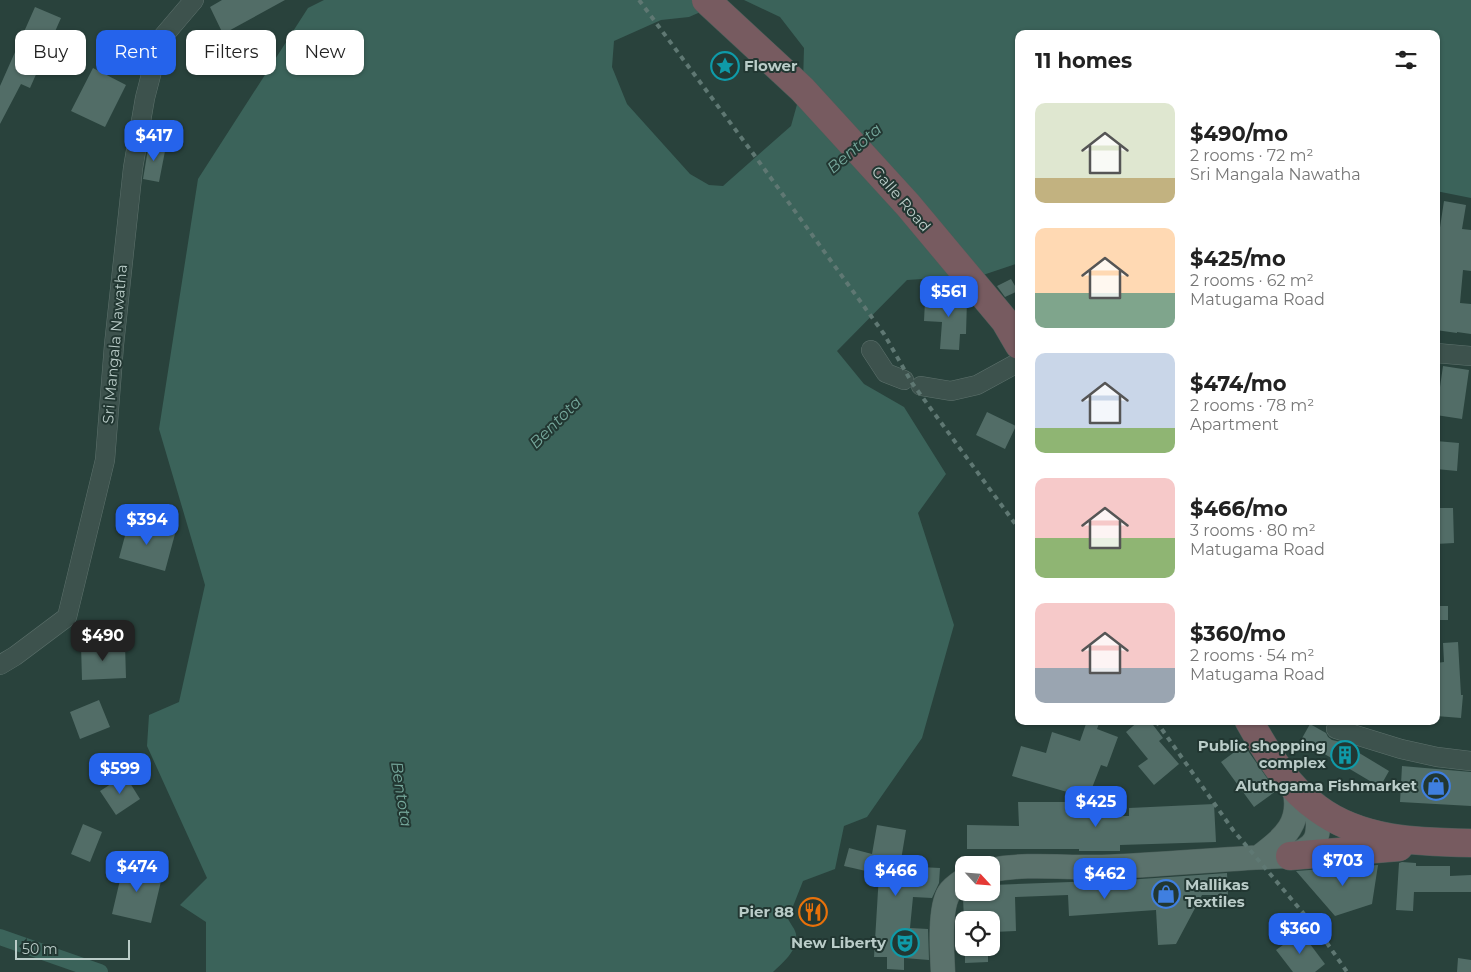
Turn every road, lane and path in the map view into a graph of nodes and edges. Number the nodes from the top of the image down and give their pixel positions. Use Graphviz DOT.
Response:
graph roads {
  1 [pos="194,0"];
  2 [pos="713,6"];
  3 [pos="1015,338"];
  4 [pos="871,350"];
  5 [pos="1440,353"];
  6 [pos="1471,356"];
  7 [pos="1015,364"];
  8 [pos="0,665"];
  9 [pos="1251,725"];
  10 [pos="1336,729"];
  11 [pos="1471,761"];
  12 [pos="1294,787"];
  13 [pos="1317,808"];
  14 [pos="1458,843"];
  15 [pos="1290,856"];
  16 [pos="1258,857"];
  17 [pos="1000,869"];
  18 [pos="955,888"];
  19 [pos="943,972"];
  1 -- 8 [label="street, Sri Mangala Nawatha"];
  2 -- 3 [label="highway, Galle Road"];
  4 -- 7 [label="street"];
  5 -- 6 [label="street"];
  9 -- 12 [label="highway"];
  10 -- 11 [label="street"];
  12 -- 13 [label="highway"];
  12 -- 16 [label="main road"];
  13 -- 14 [label="highway"];
  13 -- 15 [label="main road"];
  14 -- 15 [label="highway"];
  15 -- 16 [label="main road"];
  16 -- 17 [label="main road"];
  18 -- 19 [label="main road"];
}
